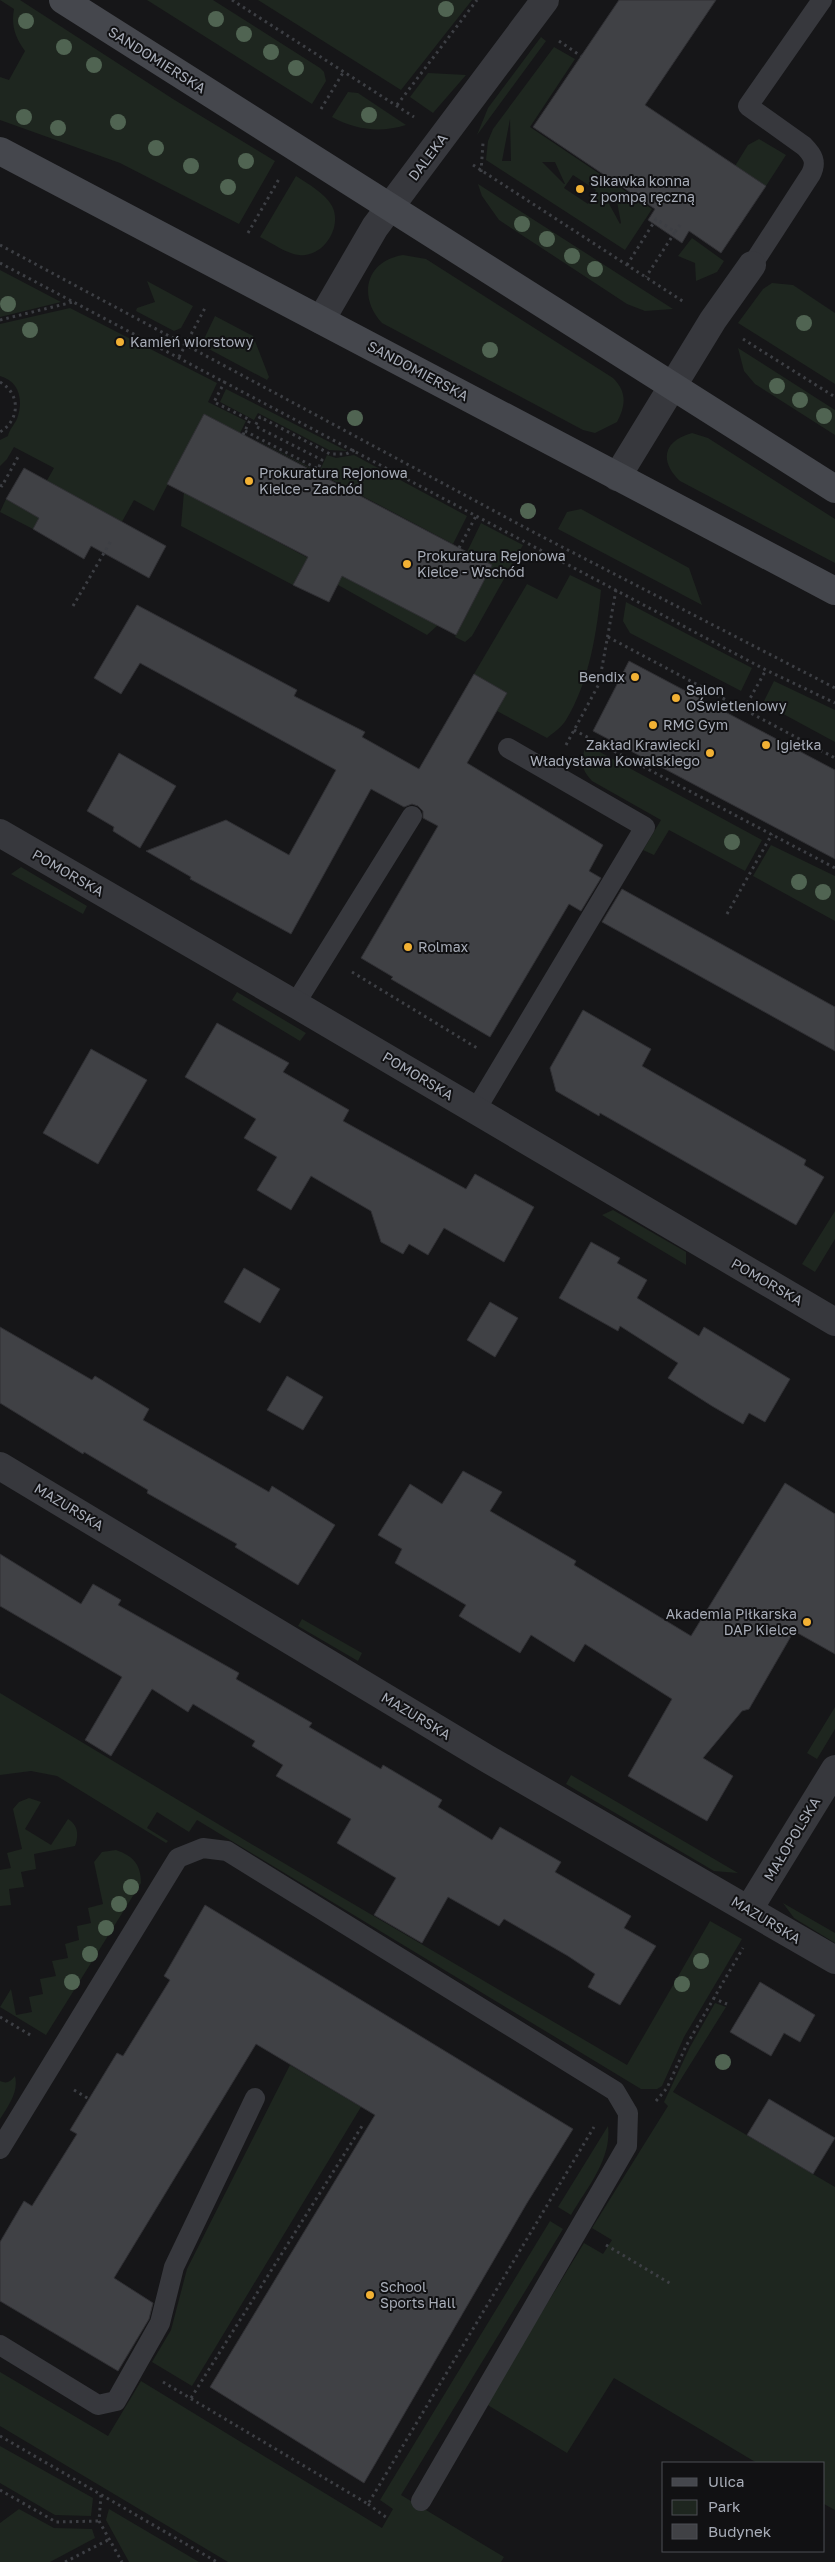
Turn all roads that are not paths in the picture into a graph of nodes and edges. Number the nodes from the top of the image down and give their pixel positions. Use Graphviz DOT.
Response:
graph roads {
  1 [pos="63,0"];
  2 [pos="545,0"];
  3 [pos="822,0"];
  4 [pos="0,151"];
  5 [pos="390,207"];
  6 [pos="752,265"];
  7 [pos="321,320"];
  8 [pos="672,386"];
  9 [pos="617,477"];
  10 [pos="835,489"];
  11 [pos="835,591"];
  12 [pos="508,748"];
  13 [pos="412,816"];
  14 [pos="0,833"];
  15 [pos="295,1004"];
  16 [pos="476,1111"];
  17 [pos="835,1322"];
  18 [pos="0,1466"];
  19 [pos="835,1769"];
  20 [pos="749,1909"];
  21 [pos="835,1960"];
  22 [pos="255,2098"];
  23 [pos="0,2149"];
  24 [pos="0,2345"];
  25 [pos="420,2501"];
  1 -- 5 [label="street, SANDOMIERSKA"];
  2 -- 5 [label="street, DALEKA"];
  3 -- 6 [label="lane"];
  4 -- 7 [label="street, SANDOMIERSKA"];
  5 -- 7 [label="street, DALEKA"];
  5 -- 8 [label="street, SANDOMIERSKA"];
  6 -- 8 [label="street"];
  7 -- 9 [label="street, SANDOMIERSKA"];
  8 -- 9 [label="street"];
  8 -- 10 [label="street, SANDOMIERSKA"];
  9 -- 11 [label="street, SANDOMIERSKA"];
  12 -- 16 [label="lane"];
  13 -- 15 [label="lane"];
  14 -- 15 [label="street, POMORSKA"];
  15 -- 16 [label="street, POMORSKA"];
  16 -- 17 [label="street, POMORSKA"];
  18 -- 20 [label="street, MAZURSKA"];
  19 -- 20 [label="street, MAŁOPOLSKA"];
  20 -- 21 [label="street, MAZURSKA"];
  22 -- 24 [label="lane"];
  23 -- 25 [label="lane"];
}
